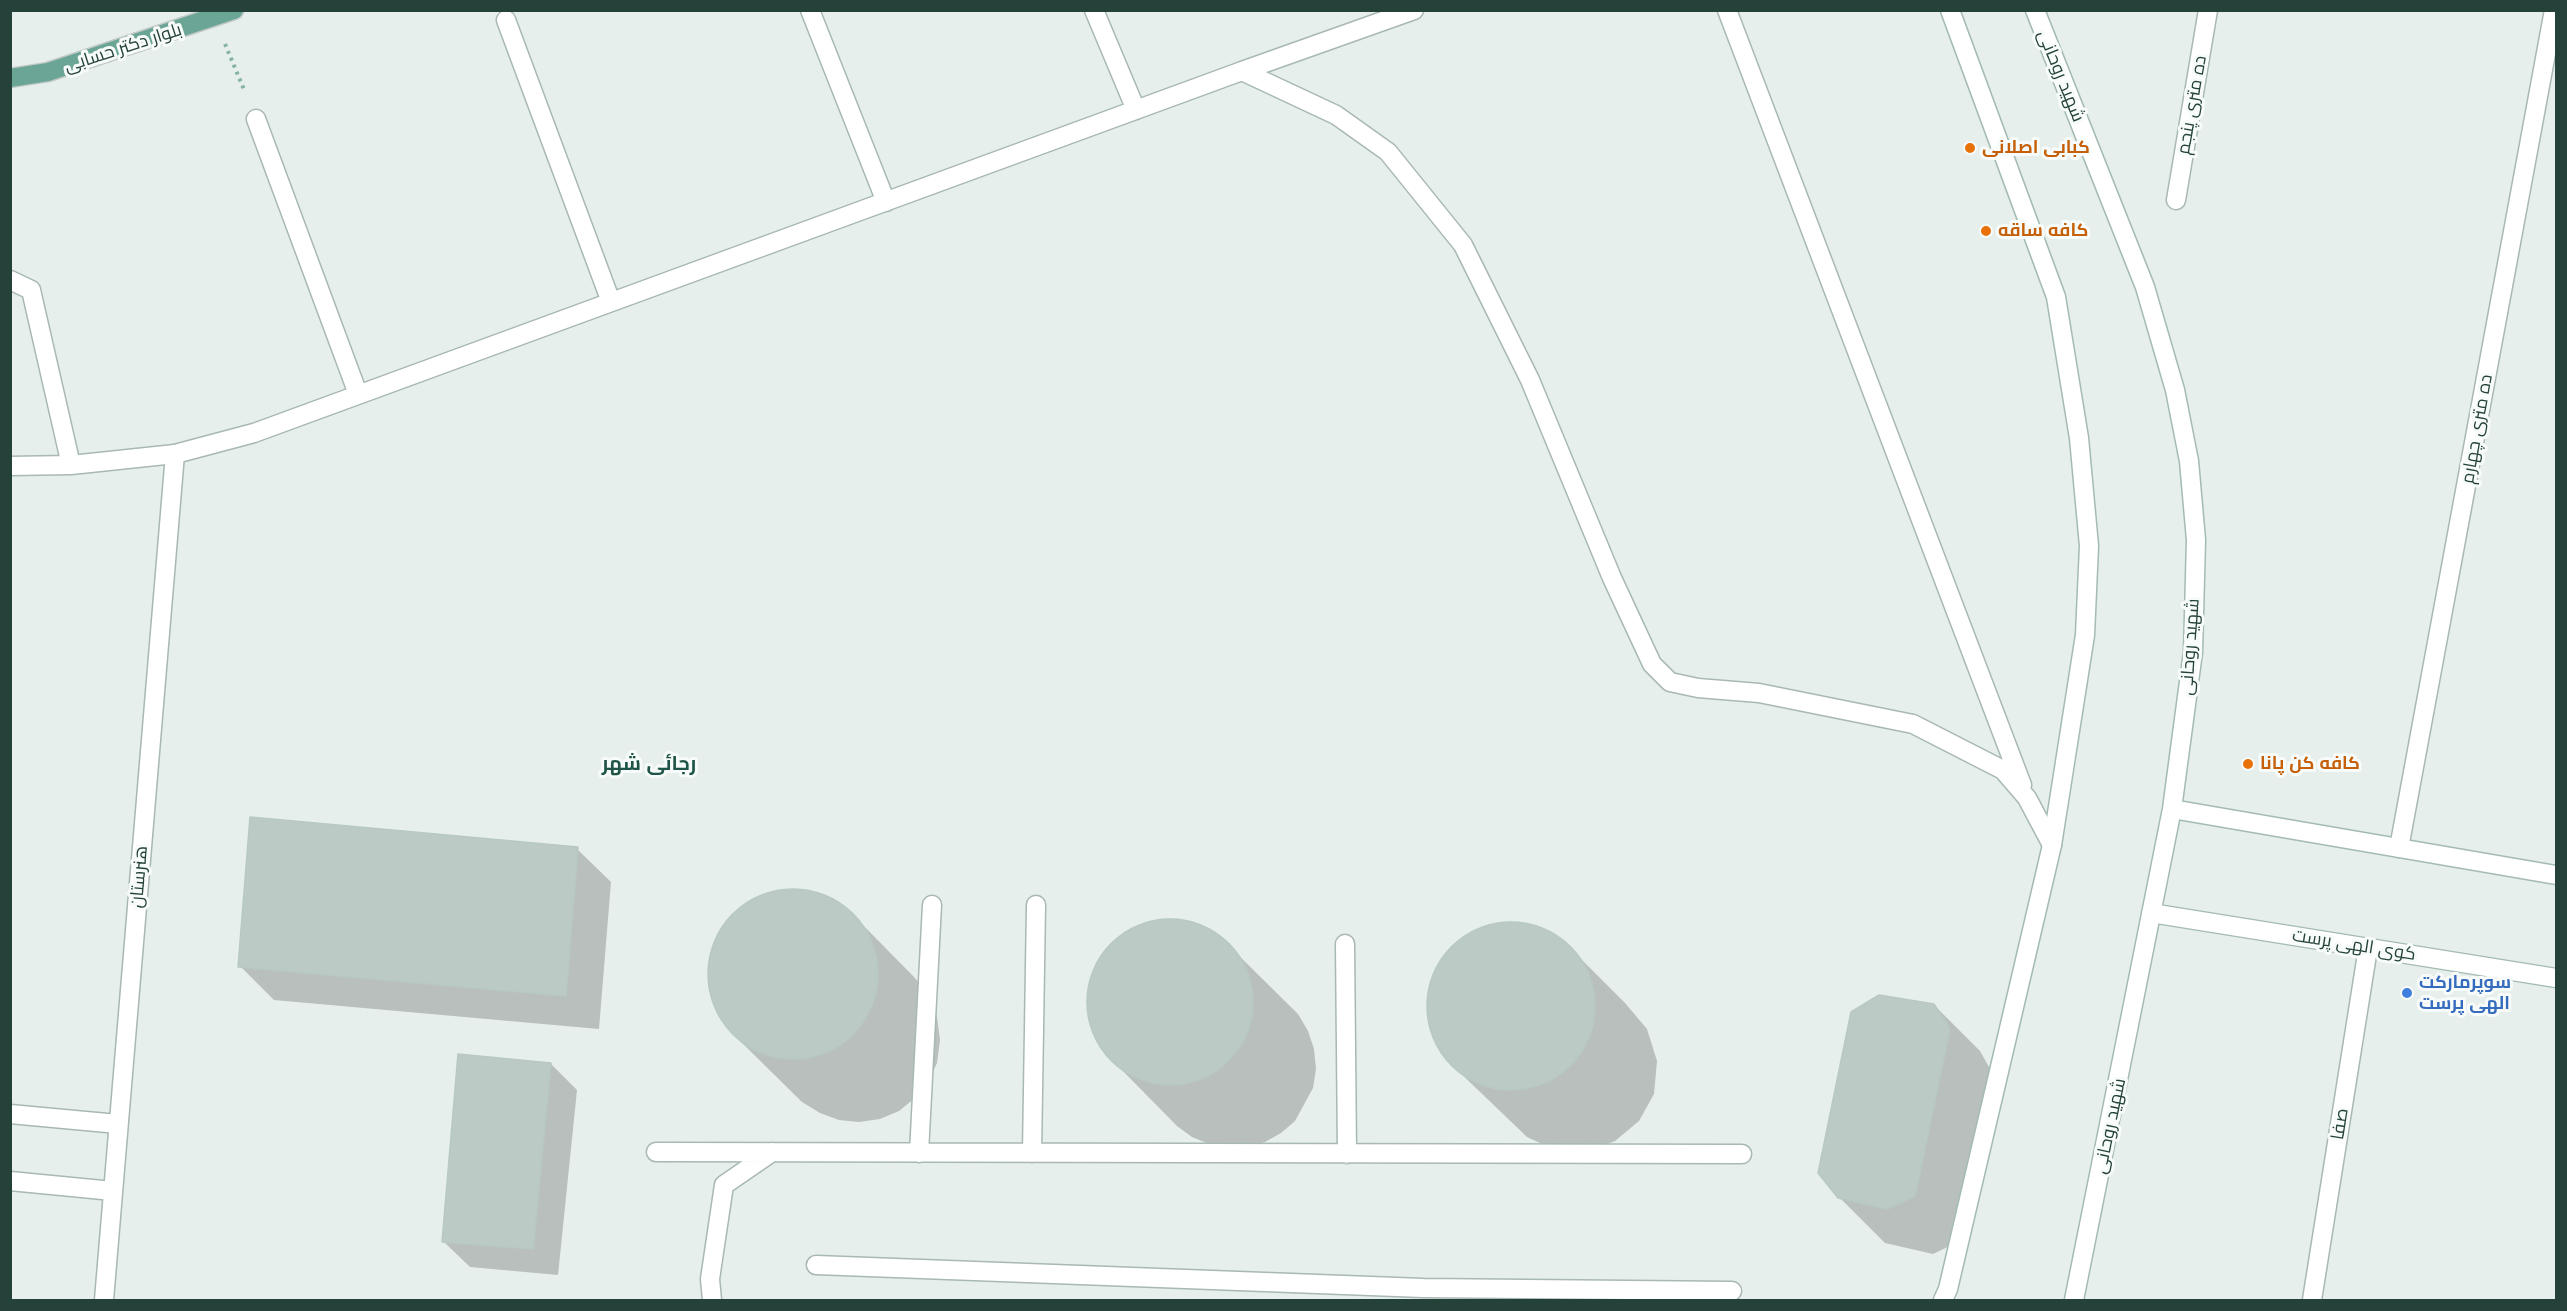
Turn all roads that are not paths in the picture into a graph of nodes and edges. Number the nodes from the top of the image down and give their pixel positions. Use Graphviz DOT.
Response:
graph roads {
  1 [pos="234,10"];
  2 [pos="810,10"];
  3 [pos="1094,10"];
  4 [pos="1414,10"];
  5 [pos="1727,10"];
  6 [pos="1950,10"];
  7 [pos="2035,10"];
  8 [pos="2208,10"];
  9 [pos="2554,10"];
  10 [pos="506,20"];
  11 [pos="1242,71"];
  12 [pos="10,78"];
  13 [pos="1136,110"];
  14 [pos="256,119"];
  15 [pos="2176,200"];
  16 [pos="886,202"];
  17 [pos="10,280"];
  18 [pos="611,302"];
  19 [pos="358,394"];
  20 [pos="175,454"];
  21 [pos="71,465"];
  22 [pos="10,466"];
  23 [pos="2027,798"];
  24 [pos="2172,809"];
  25 [pos="2052,845"];
  26 [pos="2399,848"];
  27 [pos="2556,875"];
  28 [pos="932,905"];
  29 [pos="1036,905"];
  30 [pos="2151,912"];
  31 [pos="1345,944"];
  32 [pos="2368,948"];
  33 [pos="2556,978"];
  34 [pos="10,1114"];
  35 [pos="118,1124"];
  36 [pos="656,1152"];
  37 [pos="772,1152"];
  38 [pos="919,1153"];
  39 [pos="1032,1153"];
  40 [pos="1347,1154"];
  41 [pos="1742,1154"];
  42 [pos="10,1181"];
  43 [pos="113,1191"];
  44 [pos="816,1265"];
  45 [pos="1732,1292"];
  46 [pos="1423,1294"];
  47 [pos="104,1300"];
  48 [pos="712,1300"];
  49 [pos="1943,1300"];
  50 [pos="2074,1300"];
  51 [pos="2312,1300"];
  1 -- 12 [label="main road, بلوار دکتر حسابی"];
  2 -- 16 [label="street"];
  3 -- 13 [label="street"];
  4 -- 11 [label="street"];
  5 -- 23 [label="street"];
  6 -- 25 [label="street"];
  7 -- 24 [label="street, شهید روحانی"];
  8 -- 15 [label="street, ده متری پنجم"];
  9 -- 26 [label="street, ده متری چهارم"];
  10 -- 18 [label="street"];
  11 -- 13 [label="street"];
  11 -- 23 [label="street"];
  13 -- 16 [label="street"];
  14 -- 19 [label="street"];
  16 -- 18 [label="street"];
  17 -- 21 [label="street"];
  18 -- 19 [label="street"];
  19 -- 20 [label="street"];
  20 -- 21 [label="street"];
  20 -- 35 [label="street, هنرستان"];
  21 -- 22 [label="street"];
  23 -- 25 [label="street"];
  24 -- 26 [label="street"];
  24 -- 30 [label="street, شهید روحانی"];
  25 -- 49 [label="street"];
  26 -- 27 [label="street"];
  28 -- 38 [label="street"];
  29 -- 39 [label="street"];
  30 -- 32 [label="street, کوی الهی پرست"];
  30 -- 50 [label="street, شهید روحانی"];
  31 -- 40 [label="street"];
  32 -- 33 [label="street, کوی الهی پرست"];
  32 -- 51 [label="street, صفا"];
  34 -- 35 [label="street"];
  35 -- 43 [label="street, هنرستان"];
  36 -- 37 [label="street"];
  37 -- 38 [label="street"];
  37 -- 48 [label="street"];
  38 -- 39 [label="street"];
  39 -- 40 [label="street"];
  40 -- 41 [label="street"];
  42 -- 43 [label="street"];
  43 -- 47 [label="street, هنرستان"];
  44 -- 46 [label="street"];
  45 -- 46 [label="street"];
}
